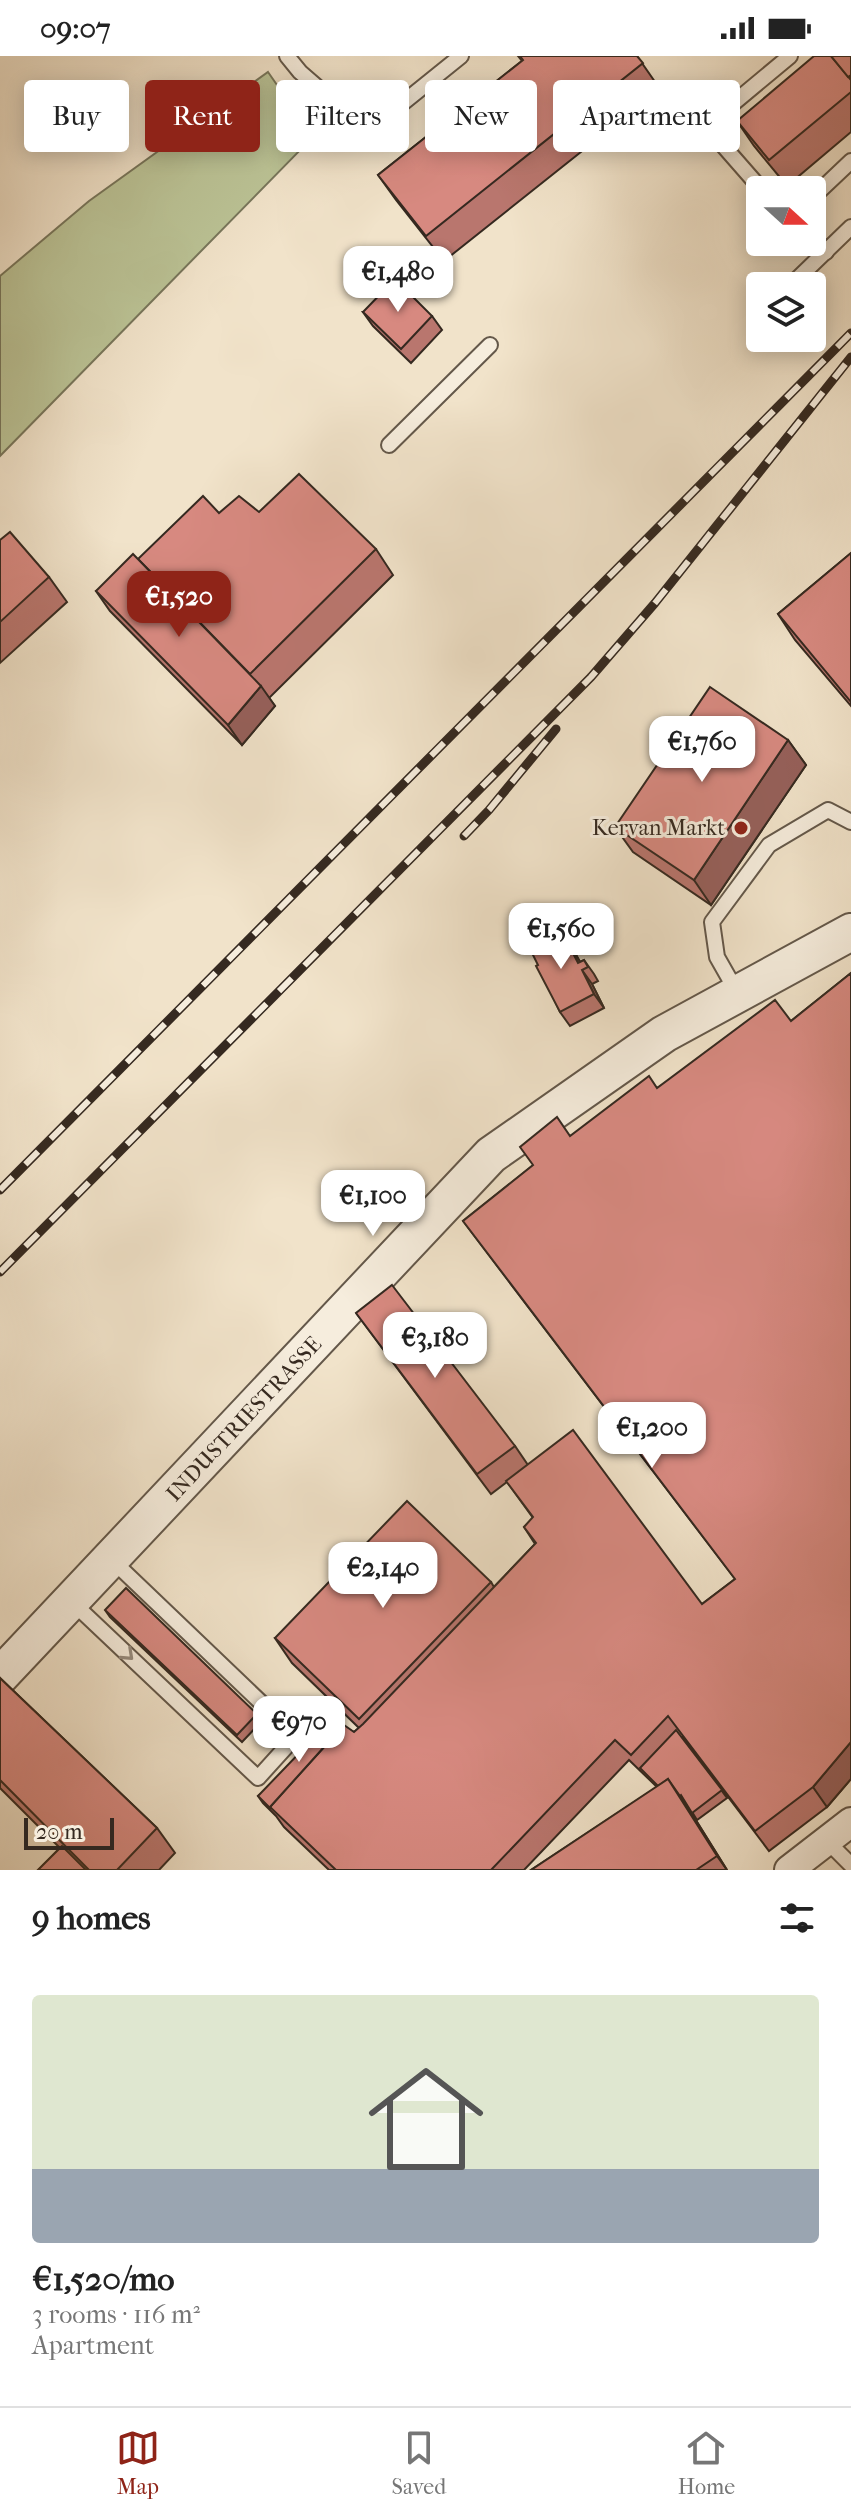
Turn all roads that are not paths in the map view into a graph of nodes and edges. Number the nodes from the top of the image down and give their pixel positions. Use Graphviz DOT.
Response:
graph roads {
  1 [pos="287,56"];
  2 [pos="461,56"];
  3 [pos="790,56"];
  4 [pos="851,161"];
  5 [pos="750,176"];
  6 [pos="826,185"];
  7 [pos="851,227"];
  8 [pos="826,252"];
  9 [pos="822,256"];
  10 [pos="805,272"];
  11 [pos="490,345"];
  12 [pos="389,445"];
  13 [pos="851,822"];
  14 [pos="851,932"];
  15 [pos="739,995"];
  16 [pos="112,1560"];
  17 [pos="71,1602"];
  18 [pos="0,1676"];
  19 [pos="851,1822"];
  20 [pos="827,1841"];
  21 [pos="851,1865"];
  22 [pos="789,1870"];
  1 -- 2 [label="lane"];
  3 -- 5 [label="lane"];
  4 -- 6 [label="lane"];
  7 -- 8 [label="lane"];
  9 -- 10 [label="lane"];
  11 -- 12 [label="lane"];
  13 -- 15 [label="lane"];
  14 -- 15 [label="street, INDUSTRIESTRASSE"];
  15 -- 16 [label="street, INDUSTRIESTRASSE"];
  16 -- 17 [label="street, INDUSTRIESTRASSE"];
  17 -- 16 [label="lane, one-way"];
  17 -- 18 [label="street, INDUSTRIESTRASSE"];
  19 -- 20 [label="street"];
  20 -- 21 [label="lane"];
  20 -- 22 [label="street"];
}
